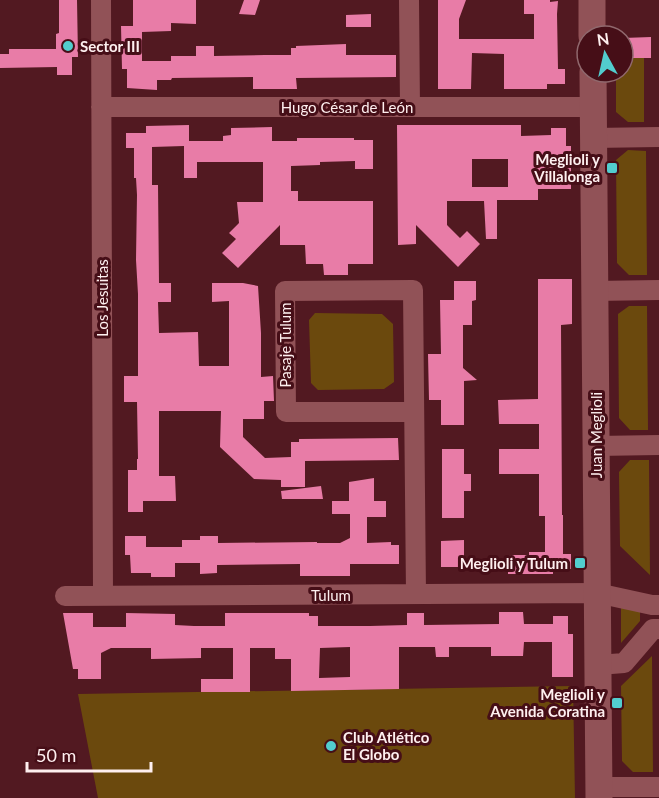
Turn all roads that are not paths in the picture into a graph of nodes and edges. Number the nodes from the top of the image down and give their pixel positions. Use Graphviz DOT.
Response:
graph roads {
  1 [pos="101,0"];
  2 [pos="410,0"];
  3 [pos="592,0"];
  4 [pos="592,24"];
  5 [pos="593,84"];
  6 [pos="101,107"];
  7 [pos="410,107"];
  8 [pos="593,107"];
  9 [pos="659,137"];
  10 [pos="593,138"];
  11 [pos="659,290"];
  12 [pos="594,291"];
  13 [pos="414,412"];
  14 [pos="659,445"];
  15 [pos="596,446"];
  16 [pos="597,593"];
  17 [pos="416,594"];
  18 [pos="103,596"];
  19 [pos="65,597"];
  20 [pos="656,605"];
  21 [pos="656,629"];
  22 [pos="598,665"];
  23 [pos="659,787"];
  24 [pos="599,793"];
  1 -- 6 [label="street, Los Jesuitas"];
  2 -- 7 [label="street"];
  3 -- 4 [label="main road"];
  5 -- 8 [label="main road, Juan Meglioli"];
  6 -- 7 [label="street, Hugo César de León"];
  6 -- 18 [label="street, Los Jesuitas"];
  7 -- 8 [label="street, Hugo César de León"];
  8 -- 10 [label="main road, Juan Meglioli"];
  9 -- 10 [label="street"];
  10 -- 12 [label="main road, Juan Meglioli"];
  11 -- 12 [label="street"];
  12 -- 15 [label="main road, Juan Meglioli"];
  13 -- 13 [label="street, Pasaje Tulum"];
  13 -- 17 [label="street, Pasaje Tulum"];
  14 -- 15 [label="street"];
  15 -- 16 [label="main road, Juan Meglioli"];
  16 -- 17 [label="street, Tulum"];
  16 -- 20 [label="street, Tulum"];
  16 -- 22 [label="main road, Juan Meglioli"];
  17 -- 18 [label="street, Tulum"];
  18 -- 19 [label="street, Tulum"];
  20 -- 21 [label="street"];
  21 -- 22 [label="street"];
  22 -- 24 [label="main road, Juan Meglioli"];
  23 -- 24 [label="street"];
}
